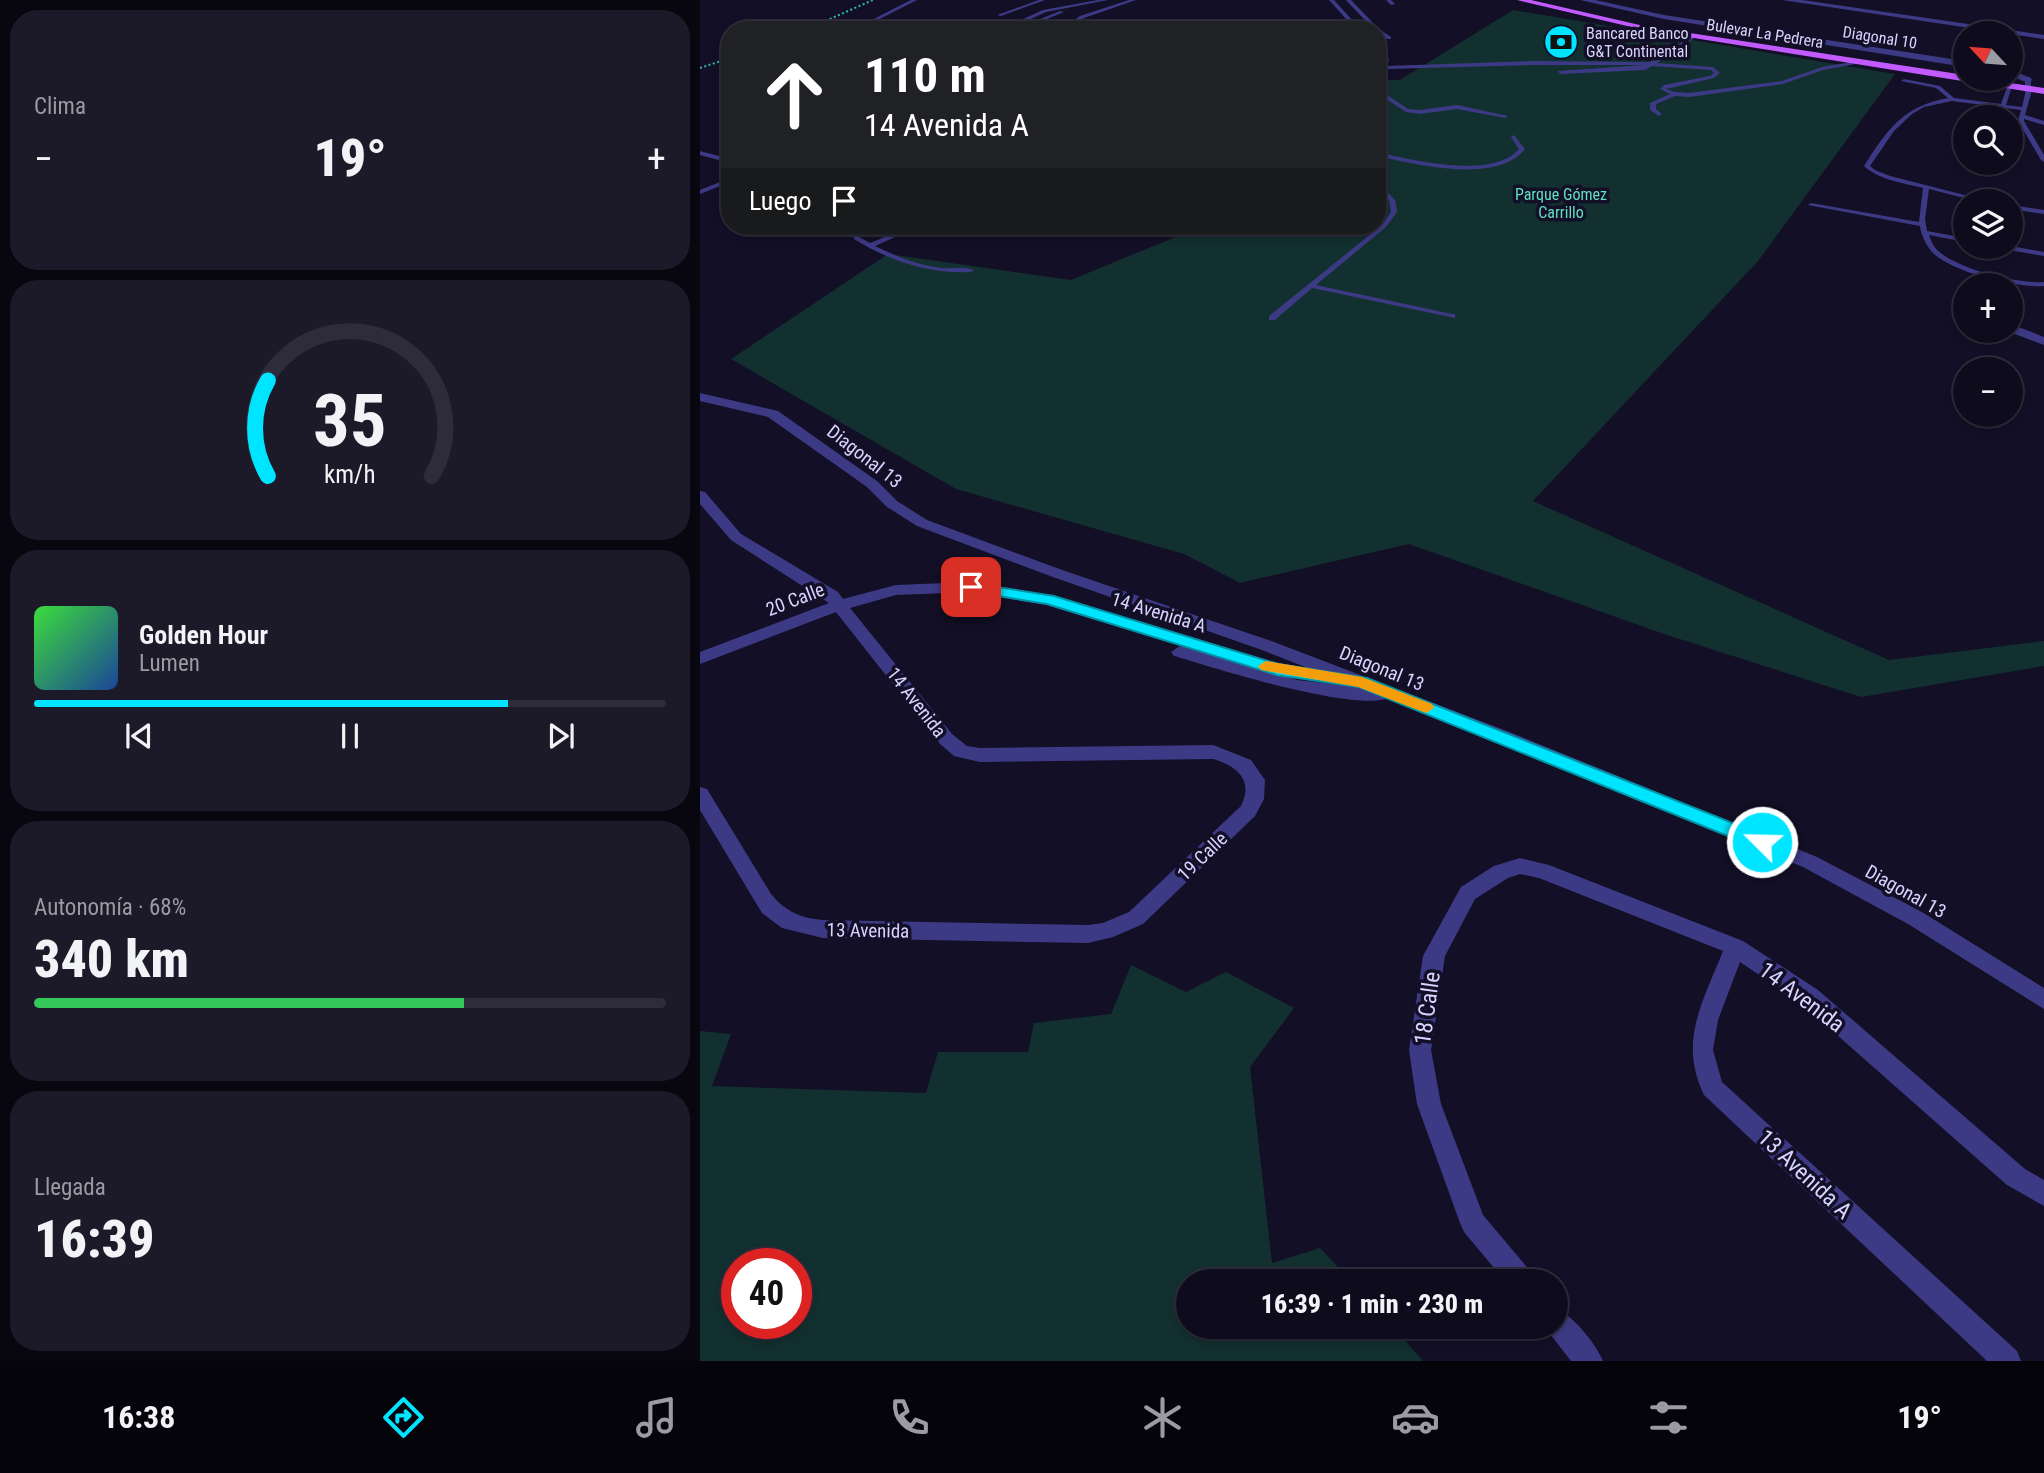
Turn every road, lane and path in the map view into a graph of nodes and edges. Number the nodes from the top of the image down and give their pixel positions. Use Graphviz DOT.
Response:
graph roads {
  1 [pos="873,0"];
  2 [pos="915,0"];
  3 [pos="1043,0"];
  4 [pos="1106,0"];
  5 [pos="1134,0"];
  6 [pos="1331,0"];
  7 [pos="1348,0"];
  8 [pos="1521,0"];
  9 [pos="1548,0"];
  10 [pos="1584,0"];
  11 [pos="1786,0"];
  12 [pos="1064,9"];
  13 [pos="999,15"];
  14 [pos="826,21"];
  15 [pos="872,21"];
  16 [pos="1022,21"];
  17 [pos="1040,21"];
  18 [pos="1076,21"];
  19 [pos="1351,21"];
  20 [pos="1368,21"];
  21 [pos="1386,36"];
  22 [pos="1694,36"];
  23 [pos="2044,37"];
  24 [pos="1389,38"];
  25 [pos="721,61"];
  26 [pos="1864,62"];
  27 [pos="1953,62"];
  28 [pos="1654,64"];
  29 [pos="700,68"];
  30 [pos="1953,68"];
  31 [pos="1386,70"];
  32 [pos="1560,72"];
  33 [pos="1953,77"];
  34 [pos="1904,81"];
  35 [pos="2023,82"];
  36 [pos="2044,82"];
  37 [pos="2029,84"];
  38 [pos="2044,91"];
  39 [pos="1674,94"];
  40 [pos="1386,96"];
  41 [pos="1952,99"];
  42 [pos="1996,105"];
  43 [pos="2024,108"];
  44 [pos="2023,112"];
  45 [pos="1659,114"];
  46 [pos="1505,116"];
  47 [pos="2023,116"];
  48 [pos="2044,123"];
  49 [pos="2023,124"];
  50 [pos="1514,137"];
  51 [pos="700,153"];
  52 [pos="1386,156"];
  53 [pos="721,159"];
  54 [pos="2044,160"];
  55 [pos="721,184"];
  56 [pos="721,188"];
  57 [pos="1926,188"];
  58 [pos="703,191"];
  59 [pos="1386,194"];
  60 [pos="1953,194"];
  61 [pos="1811,205"];
  62 [pos="2023,209"];
  63 [pos="2044,212"];
  64 [pos="1386,223"];
  65 [pos="1923,228"];
  66 [pos="856,235"];
  67 [pos="895,235"];
  68 [pos="1373,235"];
  69 [pos="1953,237"];
  70 [pos="869,246"];
  71 [pos="2023,250"];
  72 [pos="2044,254"];
  73 [pos="971,270"];
  74 [pos="2044,284"];
  75 [pos="1311,286"];
  76 [pos="1452,316"];
  77 [pos="1272,318"];
  78 [pos="2023,333"];
  79 [pos="2044,341"];
  80 [pos="700,397"];
  81 [pos="700,495"];
  82 [pos="944,588"];
  83 [pos="906,589"];
  84 [pos="840,605"];
  85 [pos="700,658"];
  86 [pos="1362,682"];
  87 [pos="1387,693"];
  88 [pos="1238,761"];
  89 [pos="700,794"];
  90 [pos="1520,866"];
  91 [pos="1106,931"];
  92 [pos="1735,947"];
  93 [pos="2044,1000"];
  94 [pos="2044,1194"];
  95 [pos="1512,1269"];
  96 [pos="1568,1336"];
  97 [pos="1589,1361"];
  98 [pos="2007,1361"];
  1 -- 14 [label="path"];
  2 -- 15 [label="lane"];
  3 -- 13 [label="lane"];
  4 -- 12 [label="lane"];
  5 -- 18 [label="lane"];
  6 -- 19 [label="lane"];
  7 -- 20 [label="lane"];
  8 -- 22 [label="main road, Bulevar La Pedrera"];
  9 -- 30 [label="main road, Bulevar La Pedrera"];
  10 -- 27 [label="street, Diagonal 10"];
  11 -- 23 [label="street"];
  12 -- 16 [label="lane"];
  12 -- 17 [label="lane"];
  21 -- 24 [label="lane"];
  22 -- 26 [label="main road, Bulevar La Pedrera"];
  22 -- 28 [label="lane"];
  25 -- 29 [label="path"];
  26 -- 33 [label="main road, Bulevar La Pedrera"];
  26 -- 39 [label="lane"];
  28 -- 31 [label="lane"];
  28 -- 32 [label="lane"];
  28 -- 39 [label="lane"];
  34 -- 41 [label="lane"];
  35 -- 37 [label="main road, Bulevar La Pedrera"];
  36 -- 37 [label="main road, Bulevar La Pedrera"];
  37 -- 38 [label="main road, Bulevar La Pedrera"];
  37 -- 43 [label="lane"];
  39 -- 45 [label="lane"];
  40 -- 46 [label="lane"];
  41 -- 42 [label="lane"];
  41 -- 57 [label="lane"];
  43 -- 44 [label="lane"];
  47 -- 48 [label="lane"];
  49 -- 54 [label="lane"];
  50 -- 52 [label="lane"];
  51 -- 53 [label="lane"];
  55 -- 58 [label="lane"];
  56 -- 58 [label="lane"];
  57 -- 60 [label="lane"];
  57 -- 65 [label="lane"];
  59 -- 64 [label="lane"];
  61 -- 65 [label="lane"];
  62 -- 63 [label="lane"];
  65 -- 69 [label="lane"];
  65 -- 74 [label="lane"];
  66 -- 70 [label="lane"];
  67 -- 70 [label="lane"];
  68 -- 75 [label="lane"];
  70 -- 73 [label="lane"];
  71 -- 72 [label="lane"];
  75 -- 76 [label="lane"];
  75 -- 77 [label="lane"];
  78 -- 79 [label="street"];
  80 -- 86 [label="street, Diagonal 13"];
  81 -- 84 [label="street, 14 Avenida"];
  82 -- 83 [label="street, 14 Avenida A"];
  82 -- 86 [label="street, 14 Avenida A"];
  82 -- 87 [label="street, 14 Avenida A"];
  83 -- 84 [label="street, 20 Calle"];
  84 -- 85 [label="street, 20 Calle"];
  84 -- 88 [label="street, 14 Avenida"];
  86 -- 87 [label="street, Diagonal 13"];
  87 -- 93 [label="street, Diagonal 13"];
  88 -- 91 [label="street, 19 Calle"];
  89 -- 91 [label="street, 13 Avenida"];
  90 -- 92 [label="street, 14 Avenida"];
  90 -- 95 [label="street, 18 Calle"];
  92 -- 94 [label="street, 14 Avenida"];
  92 -- 98 [label="street, 13 Avenida A"];
  96 -- 97 [label="street"];
}
